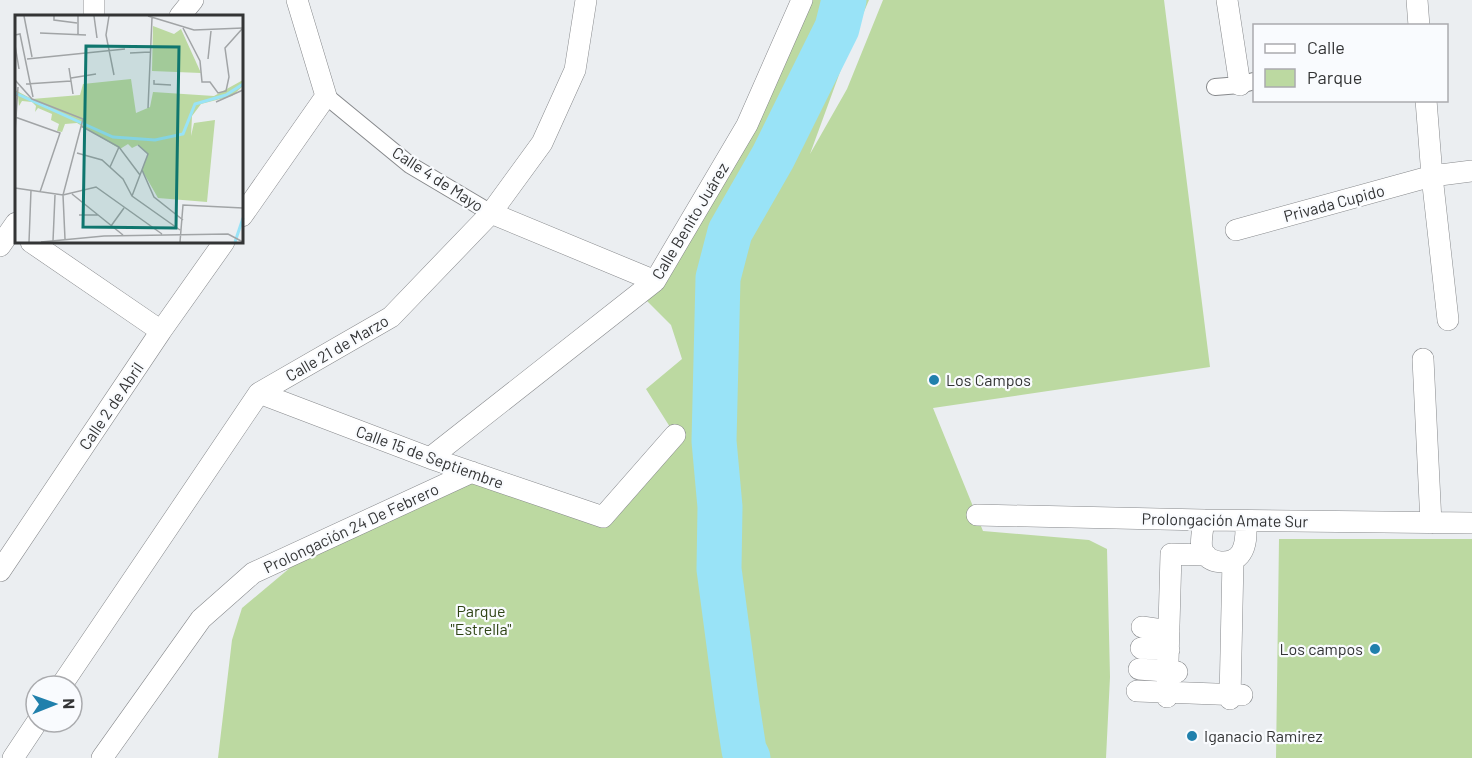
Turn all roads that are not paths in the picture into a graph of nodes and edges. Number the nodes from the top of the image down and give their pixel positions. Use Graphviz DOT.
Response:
graph roads {
  1 [pos="193,0"];
  2 [pos="297,0"];
  3 [pos="586,0"];
  4 [pos="802,0"];
  5 [pos="1227,0"];
  6 [pos="1417,0"];
  7 [pos="181,15"];
  8 [pos="1419,24"];
  9 [pos="1247,83"];
  10 [pos="1215,87"];
  11 [pos="326,96"];
  12 [pos="1426,102"];
  13 [pos="1472,171"];
  14 [pos="1431,176"];
  15 [pos="491,213"];
  16 [pos="243,215"];
  17 [pos="1236,230"];
  18 [pos="32,243"];
  19 [pos="223,243"];
  20 [pos="655,281"];
  21 [pos="1448,320"];
  22 [pos="161,331"];
  23 [pos="1423,359"];
  24 [pos="259,393"];
  25 [pos="675,435"];
  26 [pos="430,458"];
  27 [pos="472,472"];
  28 [pos="977,515"];
  29 [pos="1204,520"];
  30 [pos="1246,521"];
  31 [pos="1431,523"];
  32 [pos="1472,523"];
  33 [pos="1206,555"];
  34 [pos="0,571"];
  35 [pos="1232,631"];
  36 [pos="1172,634"];
  37 [pos="1140,659"];
  38 [pos="69,674"];
  39 [pos="29,734"];
  40 [pos="13,758"];
  41 [pos="102,758"];
  1 -- 7 [label="street"];
  2 -- 11 [label="street"];
  3 -- 15 [label="street, Calle 21 de Marzo"];
  4 -- 20 [label="street, Calle Benito Juárez"];
  5 -- 9 [label="street"];
  6 -- 8 [label="street"];
  9 -- 10 [label="street"];
  11 -- 15 [label="street, Calle 4 de Mayo"];
  11 -- 16 [label="street"];
  12 -- 14 [label="street"];
  13 -- 14 [label="street, Privada Cupido"];
  14 -- 17 [label="street, Privada Cupido"];
  14 -- 21 [label="street"];
  15 -- 20 [label="street, Calle 4 de Mayo"];
  15 -- 24 [label="street, Calle 21 de Marzo"];
  18 -- 22 [label="street"];
  19 -- 22 [label="street, Calle 2 de Abril"];
  20 -- 26 [label="street, Calle Benito Juárez"];
  22 -- 34 [label="street, Calle 2 de Abril"];
  23 -- 31 [label="street"];
  24 -- 26 [label="street, Calle 15 de Septiembre"];
  24 -- 38 [label="street, Calle 21 de Marzo"];
  25 -- 27 [label="street, Calle 15 de Septiembre"];
  26 -- 27 [label="street, Calle 15 de Septiembre"];
  27 -- 41 [label="street, Prolongación 24 De Febrero"];
  28 -- 29 [label="street, Prolongación Amate Sur"];
  29 -- 30 [label="street, Prolongación Amate Sur"];
  29 -- 33 [label="street"];
  30 -- 31 [label="street, Prolongación Amate Sur"];
  30 -- 35 [label="street"];
  31 -- 32 [label="street, Prolongación Amate Sur"];
  33 -- 35 [label="street"];
  33 -- 36 [label="street"];
  35 -- 36 [label="street"];
  36 -- 37 [label="street"];
  36 -- 37 [label="street"];
  36 -- 37 [label="street"];
  39 -- 40 [label="street"];
}
